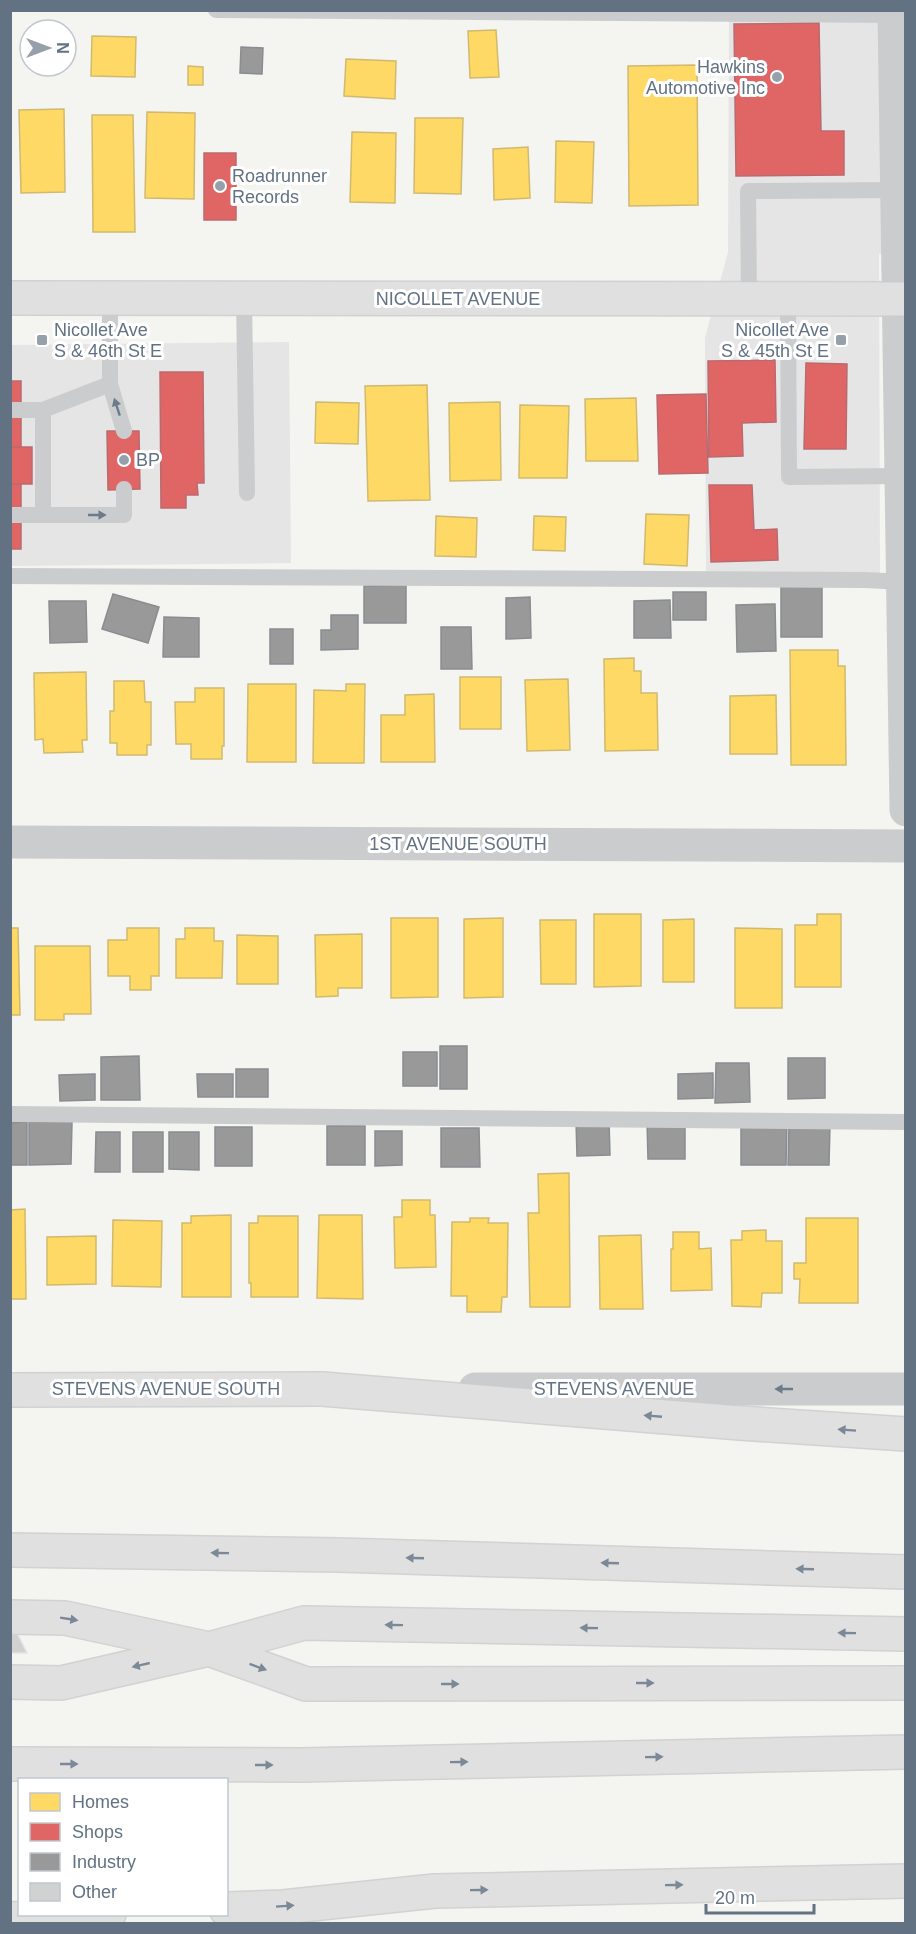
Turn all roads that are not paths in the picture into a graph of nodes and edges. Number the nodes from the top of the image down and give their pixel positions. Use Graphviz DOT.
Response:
graph roads {
  1 [pos="216,10"];
  2 [pos="898,14"];
  3 [pos="897,190"];
  4 [pos="10,298"];
  5 [pos="749,298"];
  6 [pos="788,298"];
  7 [pos="902,298"];
  8 [pos="110,299"];
  9 [pos="244,299"];
  10 [pos="110,384"];
  11 [pos="43,410"];
  12 [pos="10,411"];
  13 [pos="124,431"];
  14 [pos="901,476"];
  15 [pos="124,489"];
  16 [pos="247,493"];
  17 [pos="10,515"];
  18 [pos="43,515"];
  19 [pos="10,576"];
  20 [pos="904,582"];
  21 [pos="906,810"];
  22 [pos="10,842"];
  23 [pos="906,846"];
  24 [pos="10,1114"];
  25 [pos="906,1122"];
  26 [pos="322,1389"];
  27 [pos="906,1389"];
  28 [pos="10,1390"];
  29 [pos="906,1434"];
  30 [pos="10,1550"];
  31 [pos="906,1572"];
  32 [pos="10,1617"];
  33 [pos="906,1634"];
  34 [pos="209,1649"];
  35 [pos="10,1682"];
  36 [pos="906,1683"];
  37 [pos="906,1752"];
  38 [pos="10,1764"];
  39 [pos="906,1881"];
  40 [pos="228,1909"];
  41 [pos="76,1916"];
  42 [pos="10,1920"];
  43 [pos="61,1923"];
  1 -- 2 [label="lane"];
  2 -- 3 [label="street"];
  3 -- 5 [label="lane"];
  3 -- 7 [label="street"];
  4 -- 8 [label="main road, NICOLLET AVENUE"];
  5 -- 6 [label="main road, NICOLLET AVENUE"];
  5 -- 9 [label="main road, NICOLLET AVENUE"];
  6 -- 7 [label="main road, NICOLLET AVENUE"];
  6 -- 14 [label="lane"];
  7 -- 14 [label="street"];
  8 -- 9 [label="main road, NICOLLET AVENUE"];
  8 -- 10 [label="lane"];
  9 -- 16 [label="lane"];
  10 -- 11 [label="lane"];
  13 -- 10 [label="lane, one-way"];
  11 -- 12 [label="lane"];
  11 -- 18 [label="lane"];
  14 -- 20 [label="street"];
  18 -- 15 [label="lane, one-way"];
  17 -- 18 [label="lane"];
  19 -- 20 [label="lane"];
  20 -- 21 [label="street"];
  22 -- 23 [label="street, 1ST AVENUE SOUTH"];
  24 -- 25 [label="lane"];
  27 -- 26 [label="street, STEVENS AVENUE, one-way"];
  26 -- 28 [label="main road, STEVENS AVENUE SOUTH"];
  29 -- 26 [label="main road, STEVENS AVENUE SOUTH, one-way"];
  31 -- 30 [label="main road, one-way"];
  32 -- 34 [label="main road, one-way"];
  33 -- 34 [label="main road, one-way"];
  34 -- 35 [label="main road, one-way"];
  34 -- 36 [label="main road, one-way"];
  38 -- 37 [label="main road, one-way"];
  40 -- 39 [label="main road, one-way"];
  41 -- 42 [label="main road"];
  42 -- 43 [label="street"];
}
